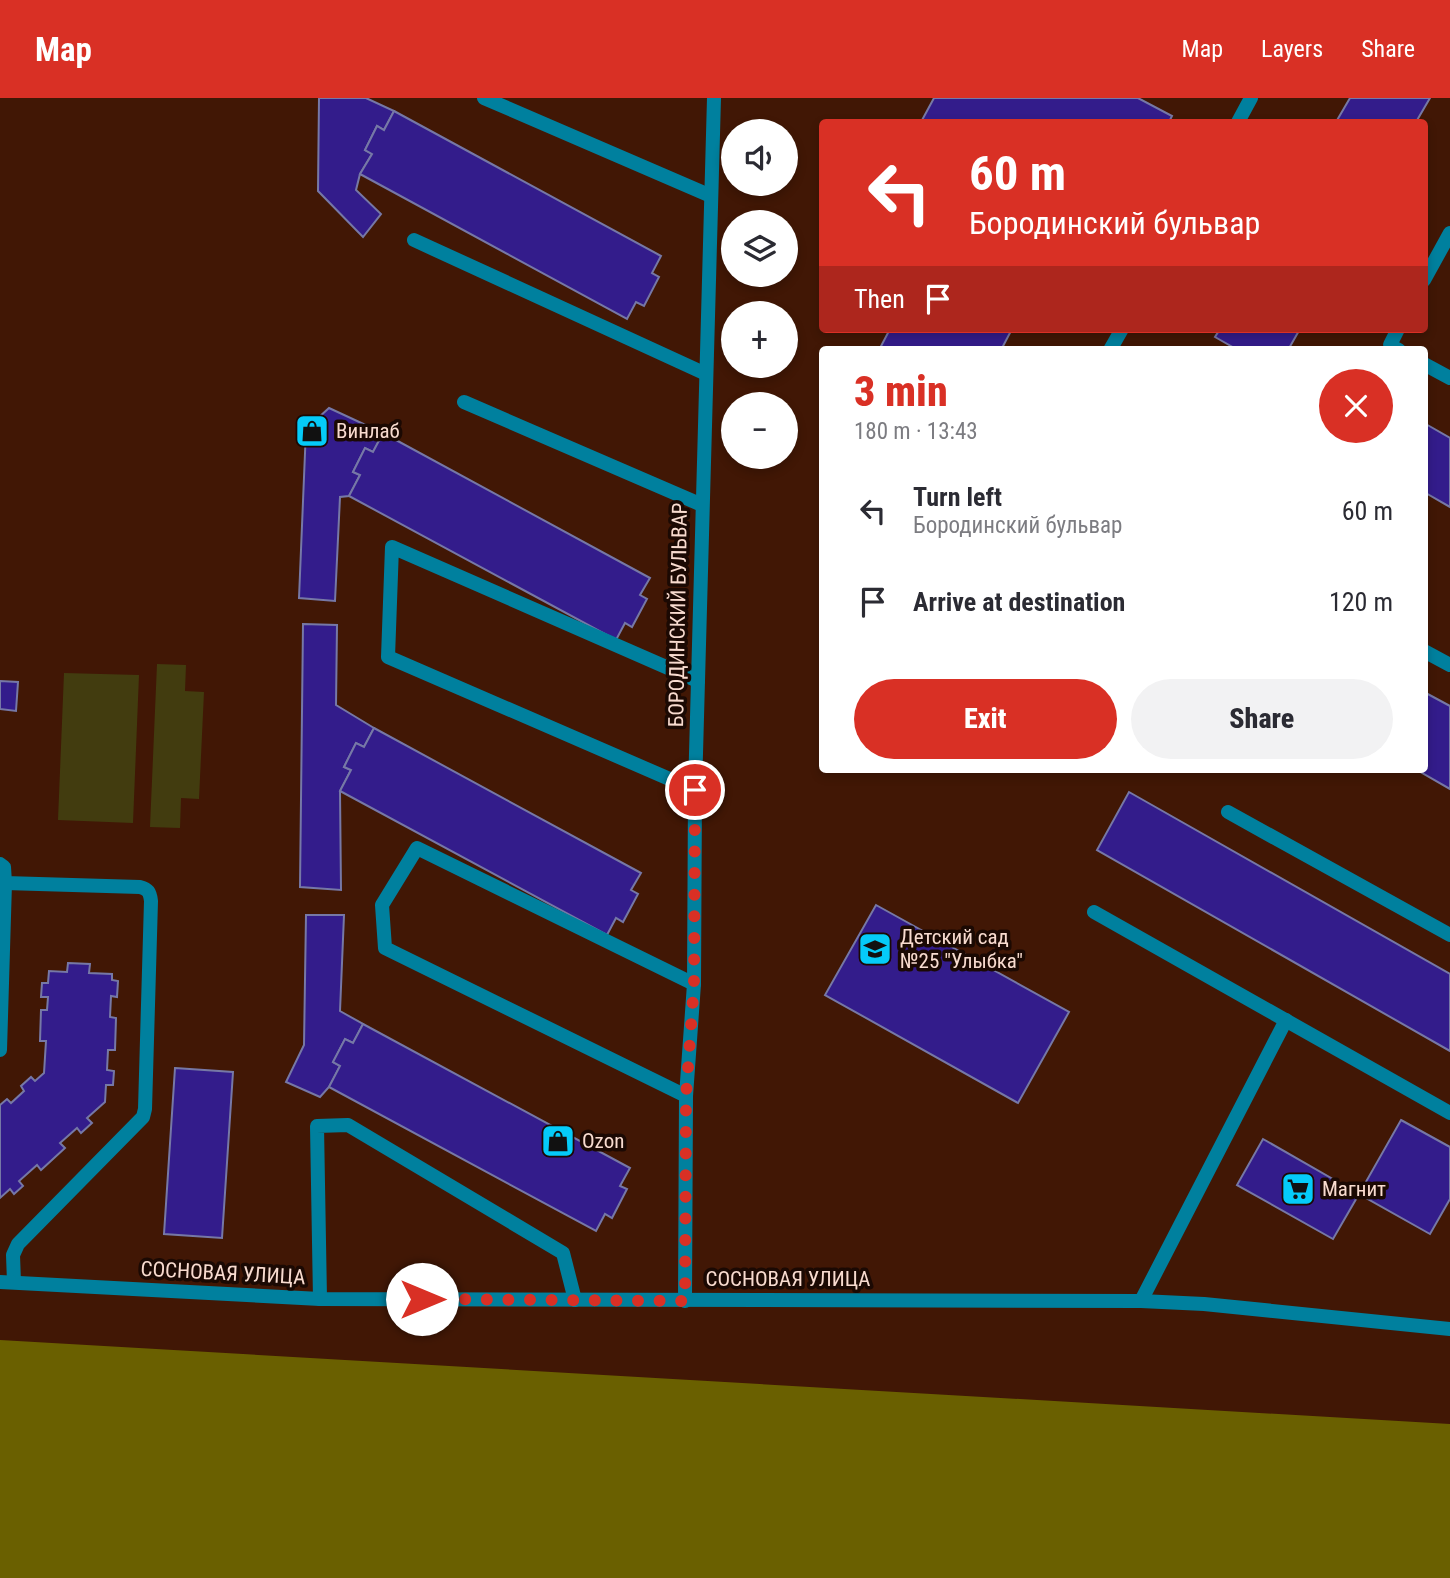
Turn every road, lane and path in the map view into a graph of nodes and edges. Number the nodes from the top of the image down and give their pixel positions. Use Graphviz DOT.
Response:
graph roads {
  1 [pos="484,98"];
  2 [pos="713,98"];
  3 [pos="1251,98"];
  4 [pos="1240,119"];
  5 [pos="711,196"];
  6 [pos="1450,233"];
  7 [pos="414,240"];
  8 [pos="1428,274"];
  9 [pos="1428,366"];
  10 [pos="706,374"];
  11 [pos="1450,378"];
  12 [pos="464,402"];
  13 [pos="702,505"];
  14 [pos="1428,653"];
  15 [pos="1450,665"];
  16 [pos="698,681"];
  17 [pos="695,790"];
  18 [pos="1228,812"];
  19 [pos="0,864"];
  20 [pos="5,883"];
  21 [pos="1094,912"];
  22 [pos="1450,935"];
  23 [pos="694,984"];
  24 [pos="1286,1020"];
  25 [pos="0,1050"];
  26 [pos="686,1096"];
  27 [pos="1450,1113"];
  28 [pos="7,1282"];
  29 [pos="320,1298"];
  30 [pos="575,1300"];
  31 [pos="685,1301"];
  32 [pos="1141,1301"];
  33 [pos="1450,1329"];
  1 -- 5 [label="street"];
  2 -- 5 [label="street, БОРОДИНСКИЙ БУЛЬВАР"];
  3 -- 4 [label="street"];
  5 -- 10 [label="street, БОРОДИНСКИЙ БУЛЬВАР"];
  6 -- 8 [label="street"];
  7 -- 10 [label="street"];
  9 -- 11 [label="street"];
  10 -- 13 [label="street, БОРОДИНСКИЙ БУЛЬВАР"];
  12 -- 13 [label="street"];
  13 -- 16 [label="street, БОРОДИНСКИЙ БУЛЬВАР"];
  14 -- 15 [label="street"];
  16 -- 17 [label="street, БОРОДИНСКИЙ БУЛЬВАР"];
  16 -- 17 [label="street"];
  17 -- 23 [label="street, БОРОДИНСКИЙ БУЛЬВАР"];
  18 -- 22 [label="street"];
  19 -- 20 [label="street"];
  20 -- 25 [label="street"];
  20 -- 28 [label="street"];
  21 -- 24 [label="street"];
  23 -- 26 [label="street, БОРОДИНСКИЙ БУЛЬВАР"];
  23 -- 26 [label="street"];
  24 -- 27 [label="street"];
  24 -- 32 [label="street"];
  26 -- 31 [label="street, БОРОДИНСКИЙ БУЛЬВАР"];
  28 -- 29 [label="street, СОСНОВАЯ УЛИЦА"];
  29 -- 30 [label="street, СОСНОВАЯ УЛИЦА"];
  29 -- 30 [label="street"];
  30 -- 31 [label="street, СОСНОВАЯ УЛИЦА"];
  31 -- 32 [label="street, СОСНОВАЯ УЛИЦА"];
  32 -- 33 [label="street, СОСНОВАЯ УЛИЦА"];
}
